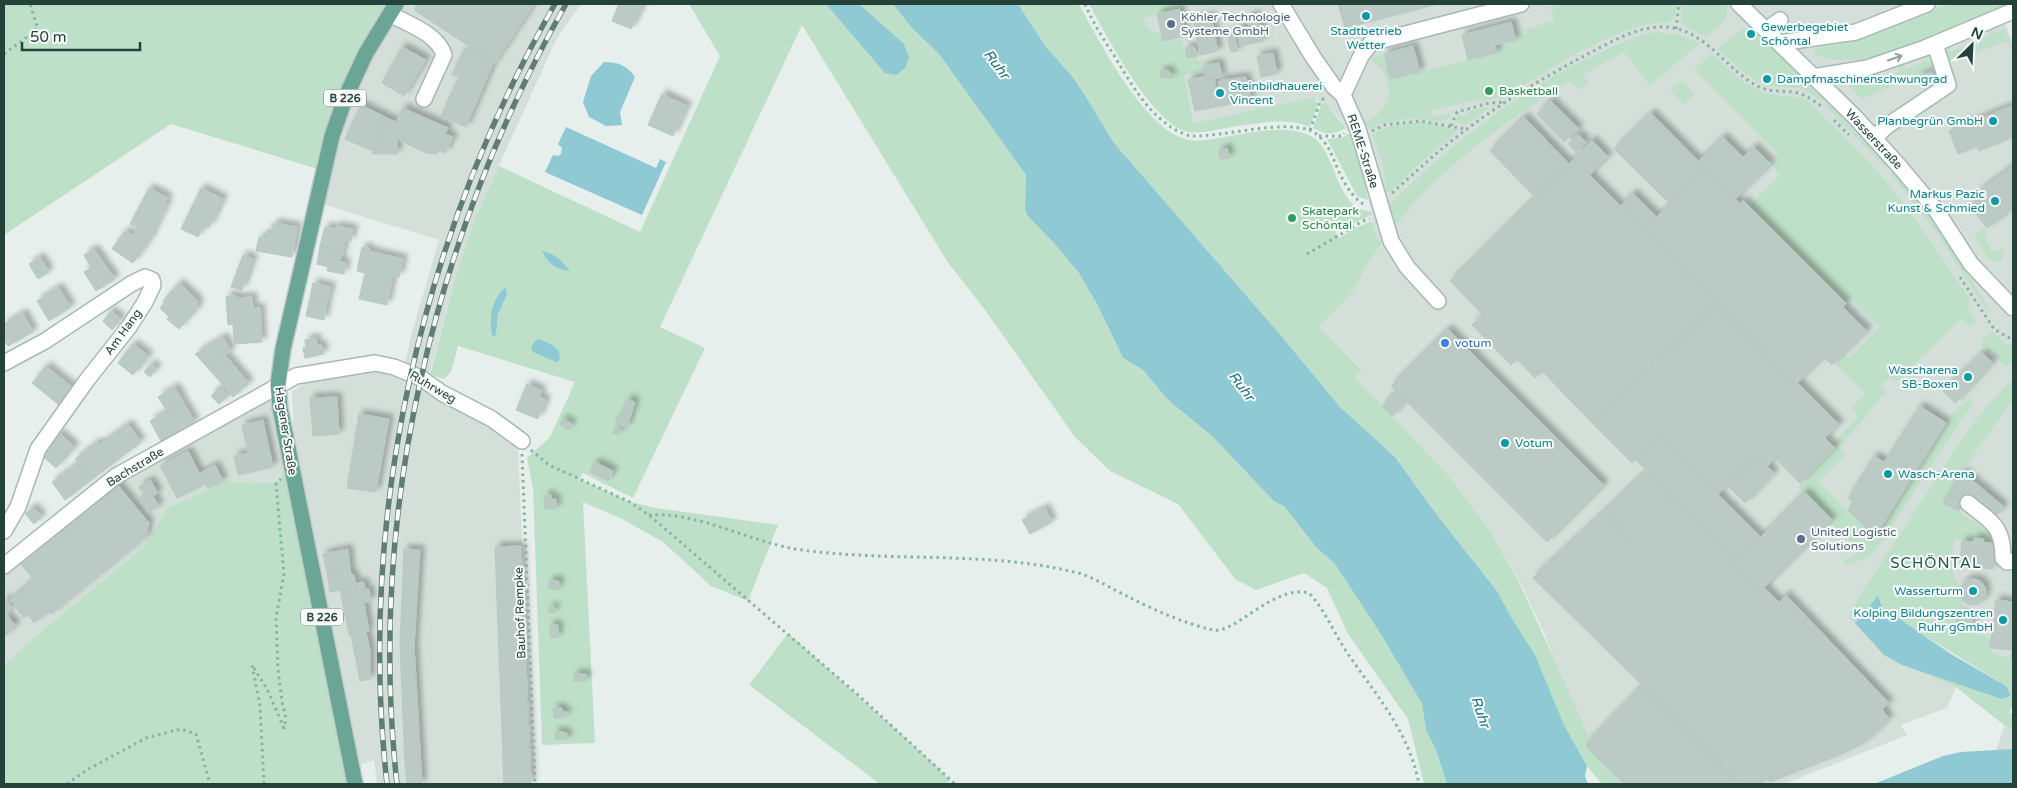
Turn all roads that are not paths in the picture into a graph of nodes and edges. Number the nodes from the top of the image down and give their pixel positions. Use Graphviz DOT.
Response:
graph roads {
  1 [pos="1281,4"];
  2 [pos="1521,4"];
  3 [pos="1739,4"];
  4 [pos="1927,4"];
  5 [pos="393,9"];
  6 [pos="2013,11"];
  7 [pos="1780,20"];
  8 [pos="1766,30"];
  9 [pos="1779,43"];
  10 [pos="1934,44"];
  11 [pos="1814,77"];
  12 [pos="1338,91"];
  13 [pos="424,99"];
  14 [pos="1874,138"];
  15 [pos="1438,301"];
  16 [pos="2013,308"];
  17 [pos="4,363"];
  18 [pos="278,385"];
  19 [pos="522,440"];
  20 [pos="1968,503"];
  21 [pos="4,532"];
  22 [pos="2013,561"];
  23 [pos="4,566"];
  24 [pos="355,784"];
  1 -- 12 [label="street, REME-Straße"];
  2 -- 12 [label="street"];
  3 -- 8 [label="street, Wasserstraße"];
  4 -- 9 [label="street"];
  5 -- 13 [label="street"];
  5 -- 18 [label="main road, Hagener Straße / B 226"];
  6 -- 10 [label="street"];
  7 -- 8 [label="street"];
  8 -- 9 [label="street, Wasserstraße"];
  9 -- 11 [label="street, Wasserstraße"];
  11 -- 10 [label="street, one-way"];
  10 -- 14 [label="street"];
  11 -- 14 [label="street, Wasserstraße"];
  12 -- 15 [label="street, REME-Straße"];
  14 -- 16 [label="street, Wasserstraße"];
  17 -- 21 [label="street, Am Hang"];
  18 -- 19 [label="street, Ruhrweg"];
  18 -- 23 [label="street, Bachstraße"];
  18 -- 24 [label="main road, Hagener Straße / B 226"];
  20 -- 22 [label="street"];
}
